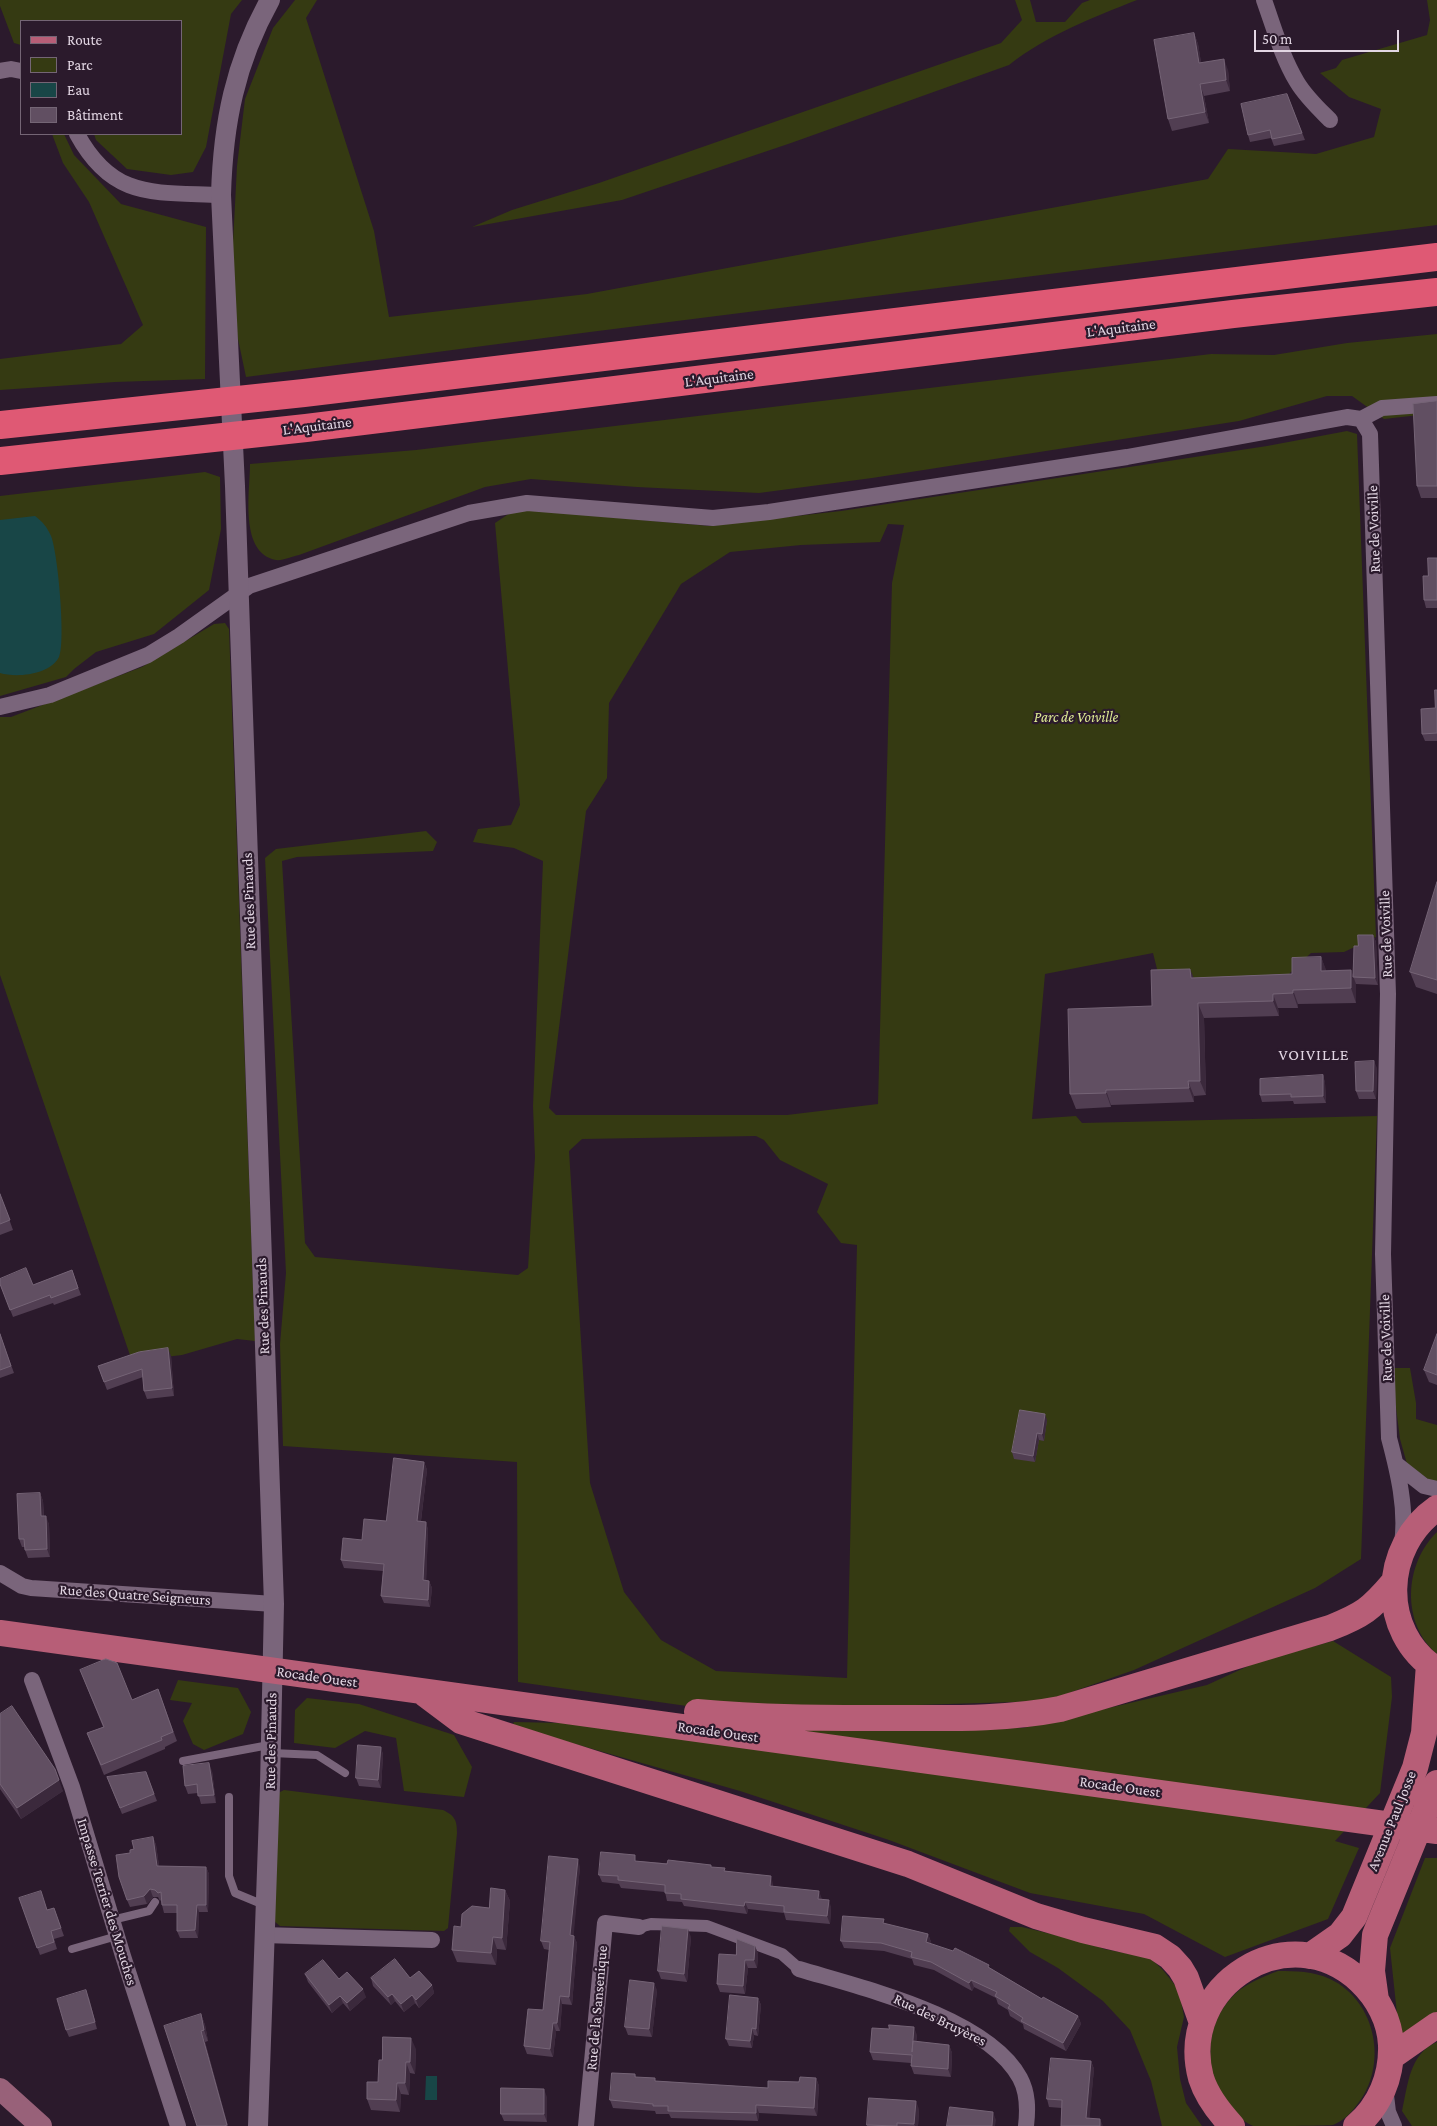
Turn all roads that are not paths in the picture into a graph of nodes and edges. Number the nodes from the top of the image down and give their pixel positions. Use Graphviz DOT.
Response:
graph roads {
  1 [pos="270,0"];
  2 [pos="1264,0"];
  3 [pos="0,71"];
  4 [pos="20,71"];
  5 [pos="1330,120"];
  6 [pos="78,135"];
  7 [pos="221,195"];
  8 [pos="1437,257"];
  9 [pos="1437,292"];
  10 [pos="1437,404"];
  11 [pos="1354,418"];
  12 [pos="0,425"];
  13 [pos="0,461"];
  14 [pos="238,594"];
  15 [pos="0,706"];
  16 [pos="1396,1464"];
  17 [pos="1437,1489"];
  18 [pos="1437,1508"];
  19 [pos="1400,1553"];
  20 [pos="0,1573"];
  21 [pos="1393,1583"];
  22 [pos="274,1604"];
  23 [pos="0,1633"];
  24 [pos="1433,1667"];
  25 [pos="32,1680"];
  26 [pos="422,1692"];
  27 [pos="542,1708"];
  28 [pos="271,1749"];
  29 [pos="183,1761"];
  30 [pos="345,1773"];
  31 [pos="1437,1783"];
  32 [pos="229,1797"];
  33 [pos="1437,1831"];
  34 [pos="154,1902"];
  35 [pos="264,1905"];
  36 [pos="112,1920"];
  37 [pos="639,1927"];
  38 [pos="263,1935"];
  39 [pos="117,1936"];
  40 [pos="432,1940"];
  41 [pos="72,1949"];
  42 [pos="1310,1956"];
  43 [pos="799,1969"];
  44 [pos="1376,2000"];
  45 [pos="1202,2023"];
  46 [pos="1437,2025"];
  47 [pos="1391,2057"];
  48 [pos="1385,2086"];
  49 [pos="0,2089"];
  50 [pos="41,2126"];
  51 [pos="178,2126"];
  52 [pos="258,2126"];
  53 [pos="586,2126"];
  54 [pos="1026,2126"];
  55 [pos="1232,2126"];
  56 [pos="1356,2126"];
  57 [pos="1394,2126"];
  1 -- 7 [label="street, Rue des Pinauds"];
  2 -- 5 [label="street"];
  3 -- 4 [label="street"];
  6 -- 7 [label="street"];
  7 -- 14 [label="street, Rue des Pinauds"];
  8 -- 12 [label="highway"];
  9 -- 13 [label="highway, L'Aquitaine"];
  10 -- 11 [label="street"];
  11 -- 14 [label="street"];
  11 -- 16 [label="street, Rue de Voiville"];
  14 -- 15 [label="street"];
  14 -- 22 [label="street, Rue des Pinauds"];
  16 -- 17 [label="street"];
  16 -- 19 [label="street, Rue de Voiville"];
  18 -- 19 [label="main road"];
  19 -- 21 [label="main road"];
  20 -- 22 [label="street, Rue des Quatre Seigneurs"];
  21 -- 24 [label="main road"];
  21 -- 27 [label="main road"];
  22 -- 28 [label="street, Rue des Pinauds"];
  23 -- 26 [label="main road, Rocade Ouest"];
  24 -- 42 [label="main road, Avenue Paul Josse"];
  25 -- 36 [label="street, Impasse Terrier des Mouches"];
  26 -- 27 [label="main road, Rocade Ouest"];
  26 -- 45 [label="main road"];
  27 -- 33 [label="main road, Rocade Ouest"];
  28 -- 29 [label="lane"];
  28 -- 30 [label="lane"];
  28 -- 35 [label="street, Rue des Pinauds"];
  31 -- 44 [label="main road, Avenue Paul Josse"];
  32 -- 35 [label="lane"];
  34 -- 36 [label="lane"];
  35 -- 38 [label="street, Rue des Pinauds"];
  36 -- 39 [label="street, Impasse Terrier des Mouches"];
  37 -- 43 [label="street"];
  37 -- 53 [label="street, Rue de la Sansenique"];
  38 -- 40 [label="street"];
  38 -- 52 [label="street, Rue des Pinauds"];
  39 -- 41 [label="lane"];
  39 -- 51 [label="street, Impasse Terrier des Mouches"];
  42 -- 44 [label="main road"];
  42 -- 45 [label="main road"];
  43 -- 54 [label="street, Rue des Bruyères"];
  44 -- 47 [label="main road"];
  45 -- 55 [label="main road"];
  46 -- 47 [label="main road"];
  47 -- 48 [label="main road"];
  48 -- 56 [label="main road"];
  48 -- 57 [label="street"];
  49 -- 50 [label="main road"];
}
